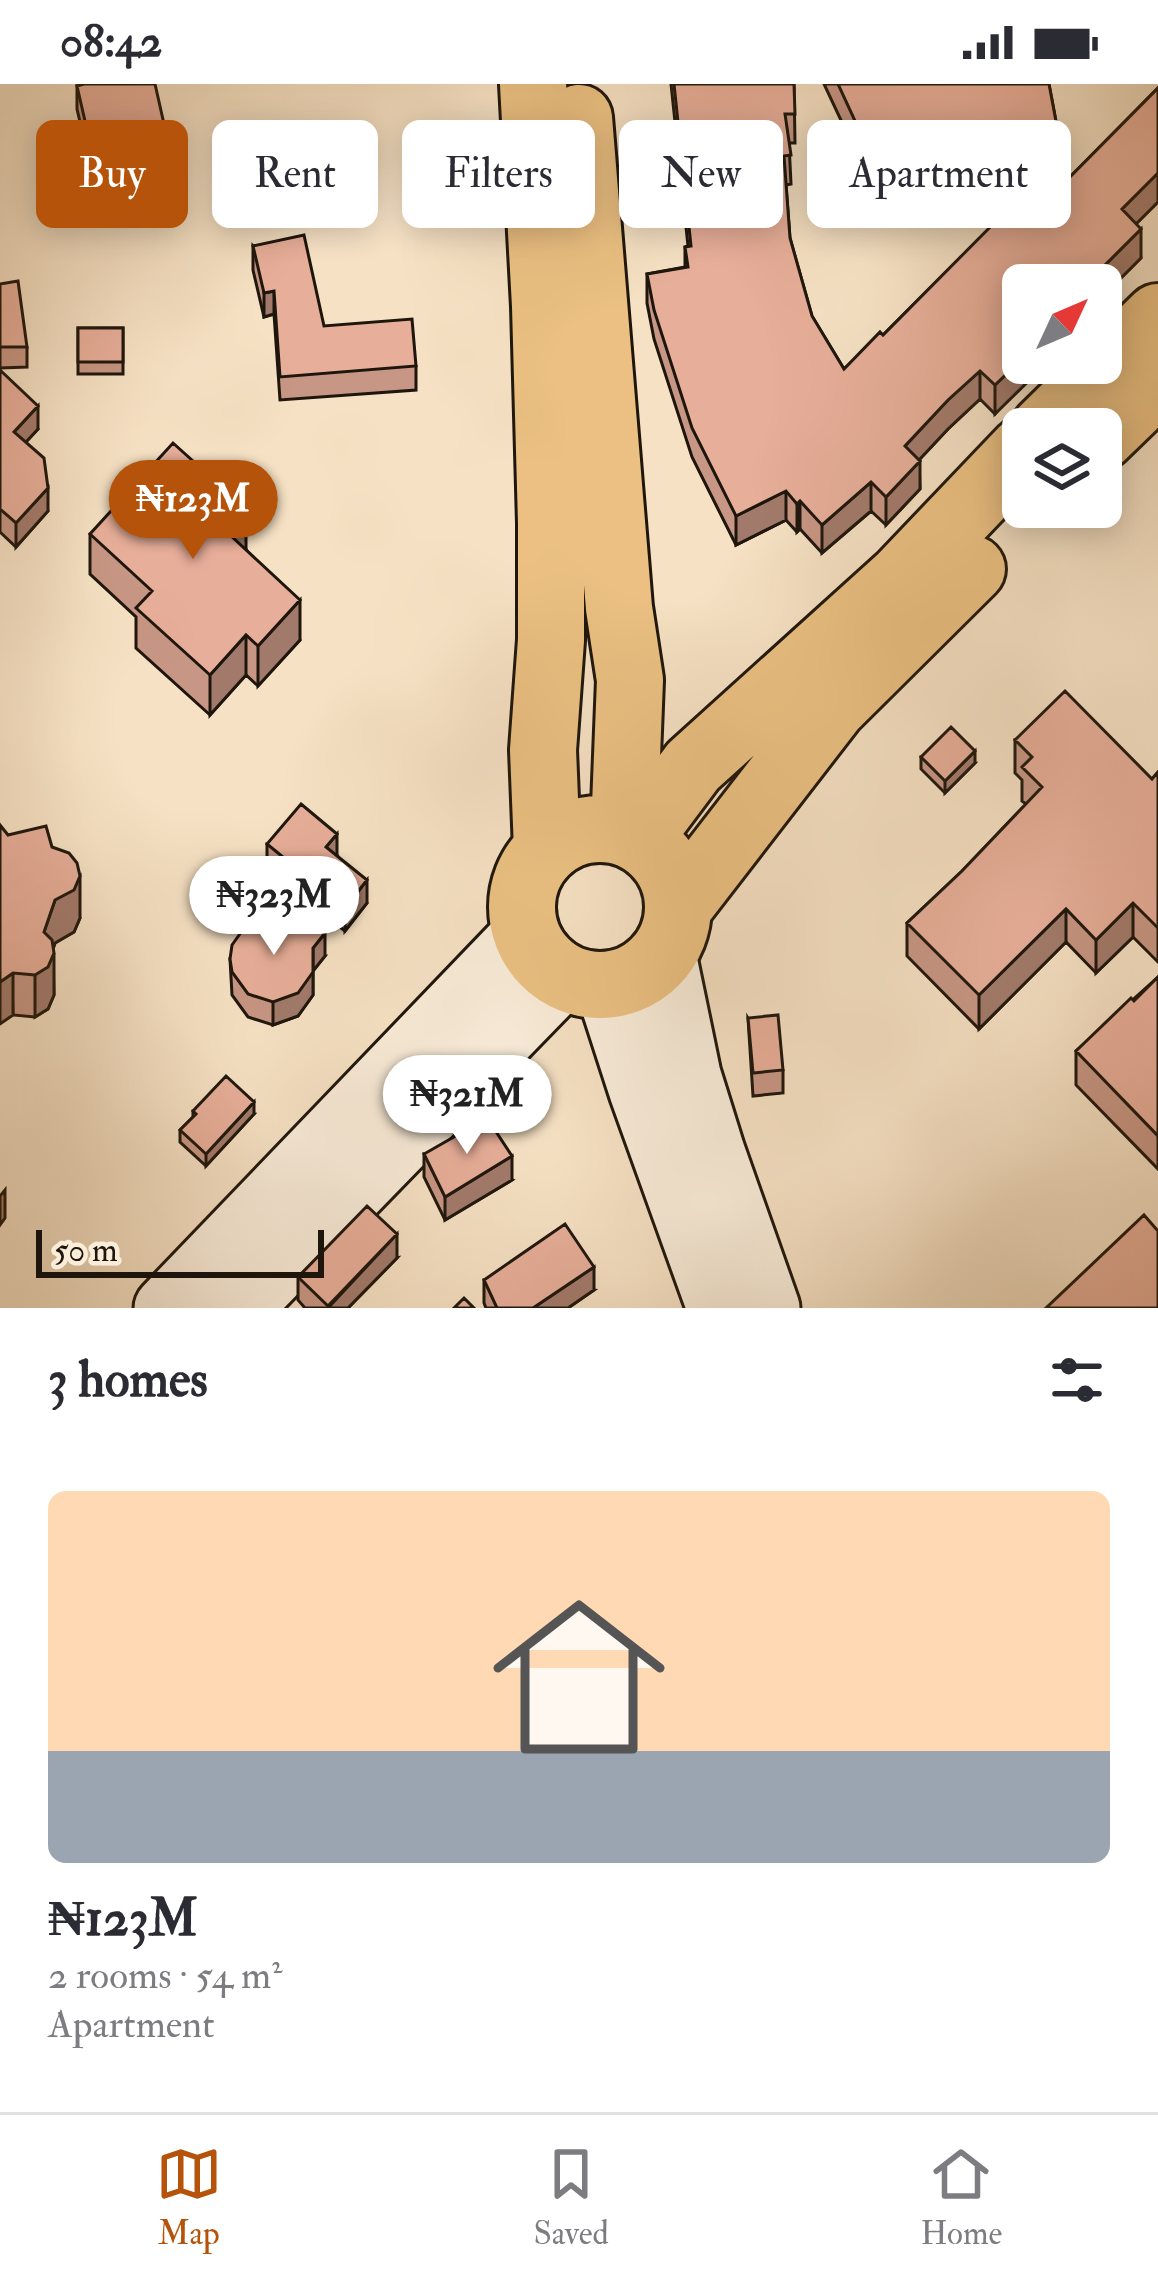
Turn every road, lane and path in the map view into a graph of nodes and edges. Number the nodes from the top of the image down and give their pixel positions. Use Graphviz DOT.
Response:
graph roads {
  1 [pos="533,84"];
  2 [pos="576,84"];
  3 [pos="1158,317"];
  4 [pos="1158,382"];
  5 [pos="1065,408"];
  6 [pos="1122,417"];
  7 [pos="1002,472"];
  8 [pos="1010,528"];
  9 [pos="630,680"];
  10 [pos="737,723"];
  11 [pos="631,835"];
  12 [pos="547,849"];
  13 [pos="672,929"];
  14 [pos="565,965"];
  15 [pos="166,1308"];
  16 [pos="240,1308"];
  17 [pos="719,1308"];
  18 [pos="768,1308"];
  1 -- 12 [label="main road"];
  2 -- 9 [label="main road"];
  3 -- 5 [label="main road"];
  4 -- 6 [label="main road"];
  7 -- 10 [label="main road"];
  8 -- 13 [label="main road"];
  9 -- 10 [label="main road"];
  9 -- 11 [label="main road"];
  10 -- 11 [label="main road"];
  11 -- 12 [label="main road"];
  11 -- 13 [label="main road"];
  12 -- 14 [label="main road"];
  13 -- 14 [label="main road"];
  13 -- 18 [label="main road"];
  14 -- 15 [label="main road"];
  14 -- 16 [label="main road"];
  14 -- 17 [label="main road"];
}
